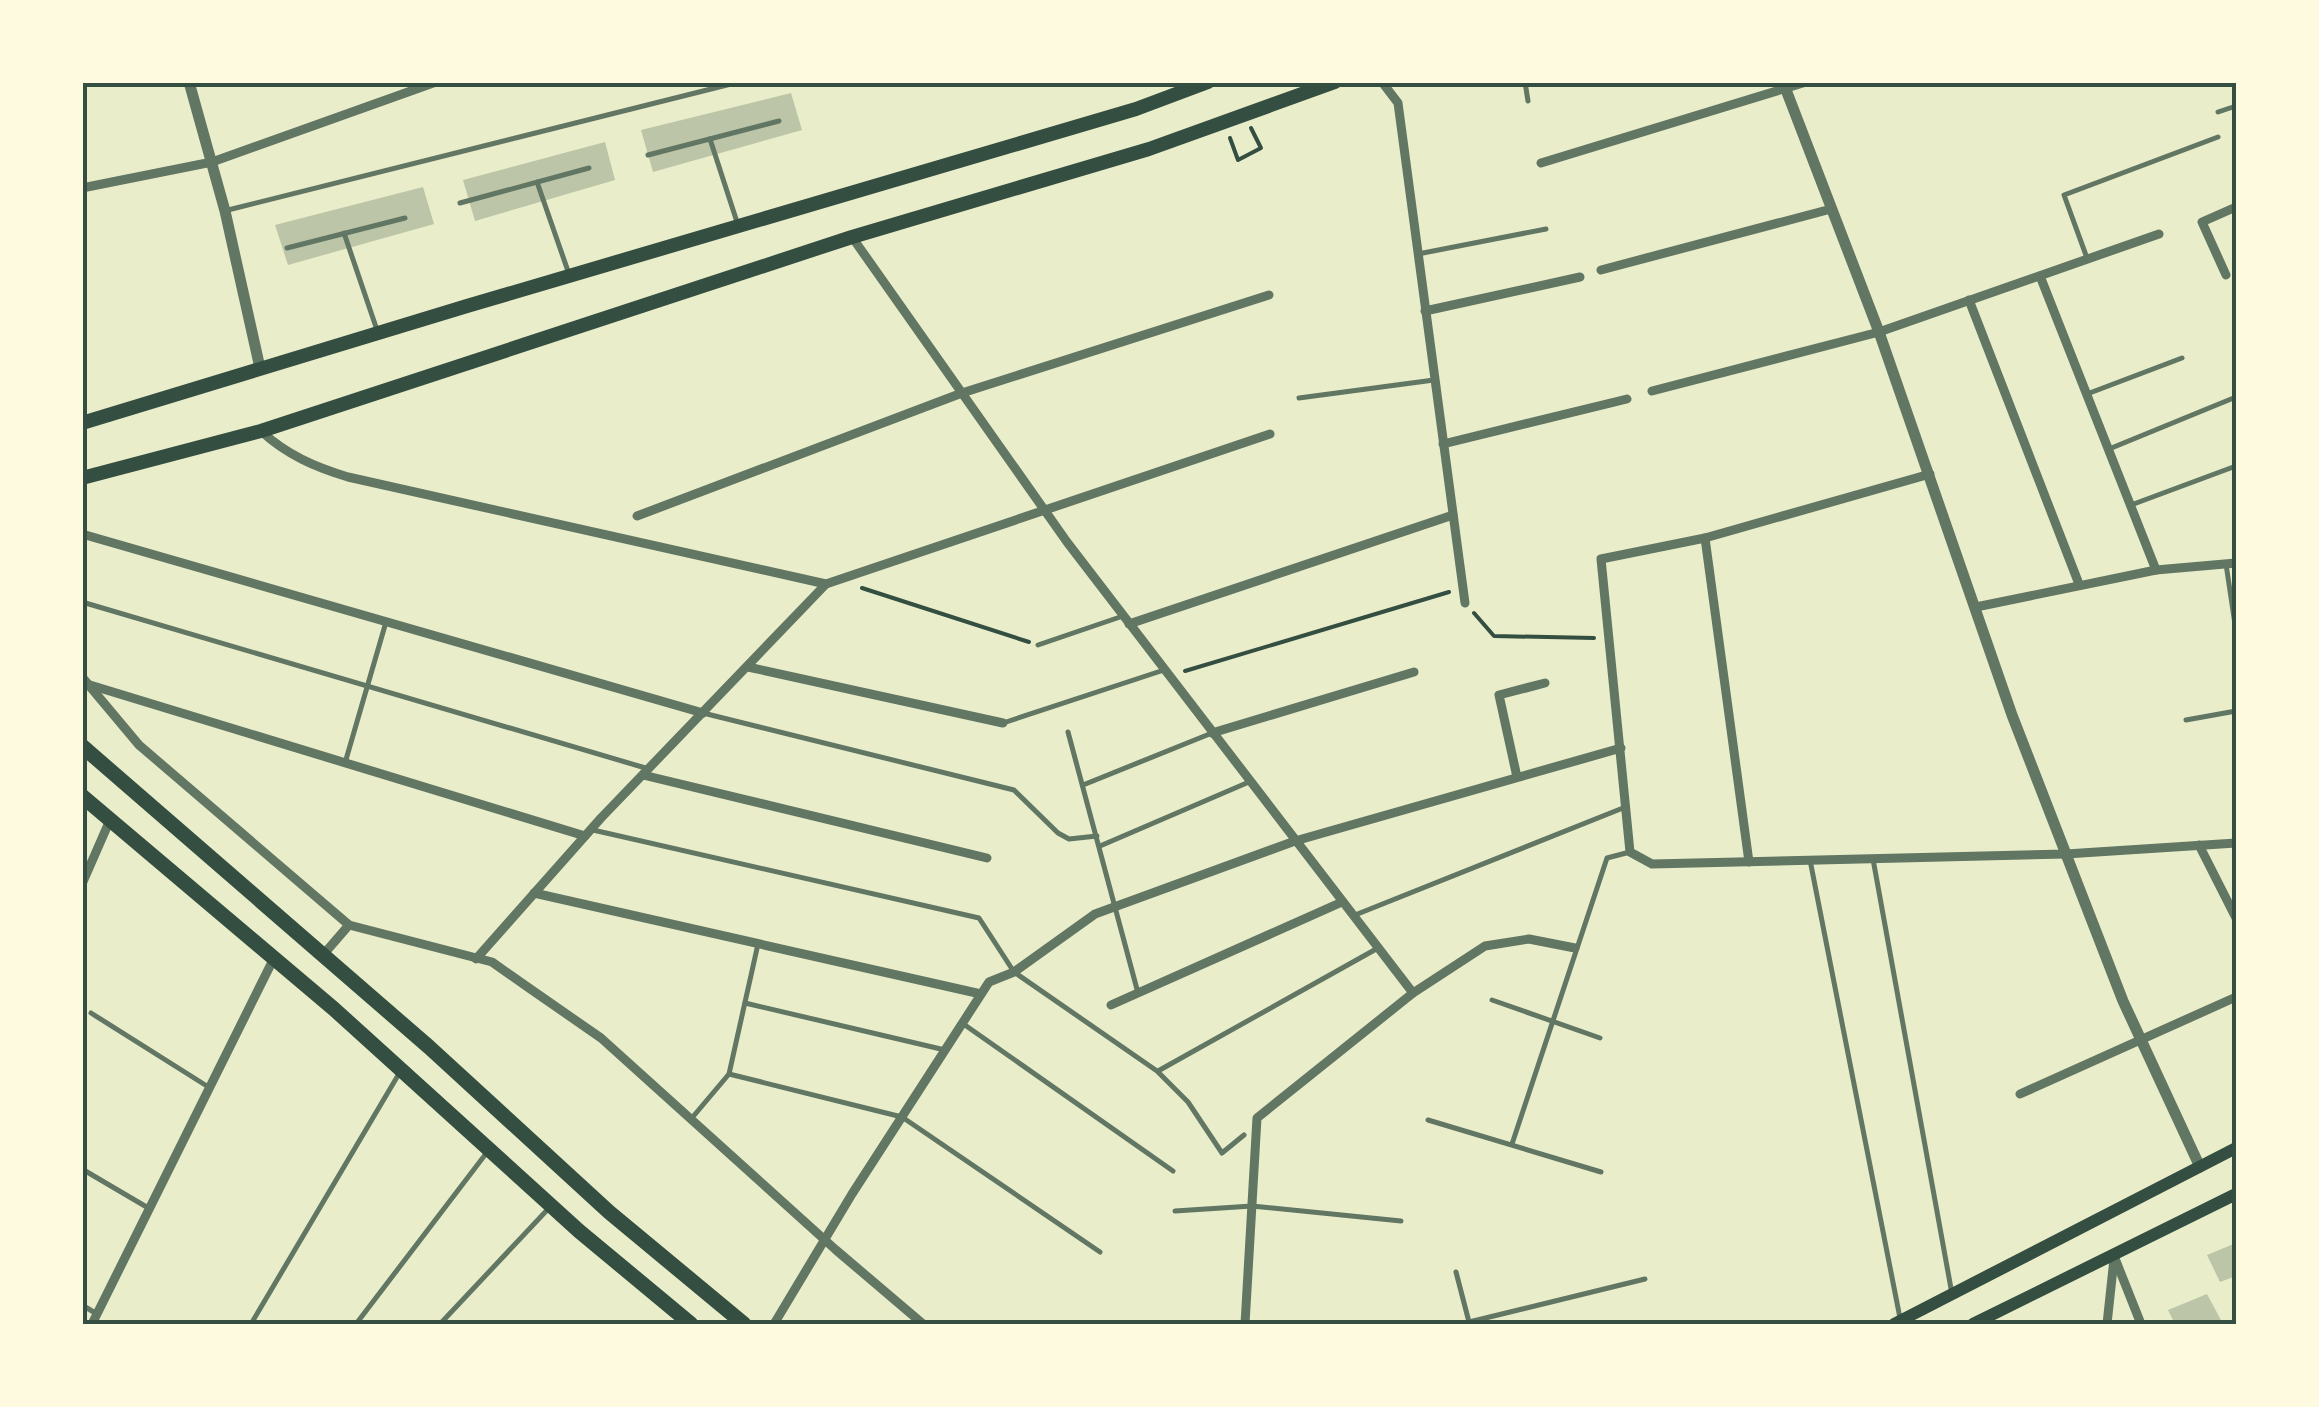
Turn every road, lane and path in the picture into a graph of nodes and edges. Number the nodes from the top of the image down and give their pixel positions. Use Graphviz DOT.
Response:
graph roads {
  1 [pos="189,82"];
  2 [pos="436,82"];
  3 [pos="739,82"];
  4 [pos="1208,82"];
  5 [pos="1335,82"];
  6 [pos="1382,82"];
  7 [pos="1525,82"];
  8 [pos="1806,82"];
  9 [pos="1784,85"];
  10 [pos="1528,101"];
  11 [pos="2236,106"];
  12 [pos="2218,112"];
  13 [pos="779,122"];
  14 [pos="2218,137"];
  15 [pos="710,139"];
  16 [pos="1261,148"];
  17 [pos="648,155"];
  18 [pos="1238,160"];
  19 [pos="212,162"];
  20 [pos="1540,163"];
  21 [pos="589,168"];
  22 [pos="538,182"];
  23 [pos="82,188"];
  24 [pos="460,202"];
  25 [pos="2236,207"];
  26 [pos="1831,208"];
  27 [pos="225,211"];
  28 [pos="405,218"];
  29 [pos="738,226"];
  30 [pos="1546,228"];
  31 [pos="344,233"];
  32 [pos="2159,234"];
  33 [pos="852,237"];
  34 [pos="287,248"];
  35 [pos="1418,254"];
  36 [pos="2087,259"];
  37 [pos="1602,270"];
  38 [pos="2232,273"];
  39 [pos="569,276"];
  40 [pos="2040,276"];
  41 [pos="1580,277"];
  42 [pos="1269,295"];
  43 [pos="1969,300"];
  44 [pos="1425,311"];
  45 [pos="378,332"];
  46 [pos="1879,332"];
  47 [pos="2182,358"];
  48 [pos="260,368"];
  49 [pos="1434,380"];
  50 [pos="1652,391"];
  51 [pos="962,392"];
  52 [pos="2086,394"];
  53 [pos="1299,398"];
  54 [pos="2236,398"];
  55 [pos="1627,399"];
  56 [pos="82,423"];
  57 [pos="262,430"];
  58 [pos="1270,434"];
  59 [pos="1443,444"];
  60 [pos="2108,449"];
  61 [pos="2236,466"];
  62 [pos="1930,474"];
  63 [pos="82,478"];
  64 [pos="2130,505"];
  65 [pos="1044,509"];
  66 [pos="1453,515"];
  67 [pos="637,516"];
  68 [pos="82,534"];
  69 [pos="1706,538"];
  70 [pos="2231,563"];
  71 [pos="2156,570"];
  72 [pos="838,580"];
  73 [pos="826,584"];
  74 [pos="2079,584"];
  75 [pos="82,602"];
  76 [pos="1465,603"];
  77 [pos="1976,606"];
  78 [pos="1126,620"];
  79 [pos="386,622"];
  80 [pos="2236,630"];
  81 [pos="1609,638"];
  82 [pos="1038,644"];
  83 [pos="748,666"];
  84 [pos="1414,672"];
  85 [pos="1166,673"];
  86 [pos="85,681"];
  87 [pos="1545,682"];
  88 [pos="368,686"];
  89 [pos="2236,711"];
  90 [pos="703,713"];
  91 [pos="2186,720"];
  92 [pos="1003,723"];
  93 [pos="1068,732"];
  94 [pos="1212,733"];
  95 [pos="82,746"];
  96 [pos="1621,748"];
  97 [pos="345,763"];
  98 [pos="646,772"];
  99 [pos="1517,777"];
  100 [pos="1249,782"];
  101 [pos="1083,785"];
  102 [pos="82,796"];
  103 [pos="1626,807"];
  104 [pos="110,820"];
  105 [pos="588,833"];
  106 [pos="1097,836"];
  107 [pos="1294,840"];
  108 [pos="2236,843"];
  109 [pos="1100,846"];
  110 [pos="2199,846"];
  111 [pos="1630,852"];
  112 [pos="2066,854"];
  113 [pos="988,858"];
  114 [pos="1873,859"];
  115 [pos="1810,860"];
  116 [pos="1749,862"];
  117 [pos="82,884"];
  118 [pos="534,893"];
  119 [pos="1342,902"];
  120 [pos="1116,906"];
  121 [pos="1353,916"];
  122 [pos="2236,918"];
  123 [pos="350,925"];
  124 [pos="758,944"];
  125 [pos="1378,948"];
  126 [pos="1574,948"];
  127 [pos="322,955"];
  128 [pos="274,958"];
  129 [pos="476,958"];
  130 [pos="1014,972"];
  131 [pos="1138,993"];
  132 [pos="1412,993"];
  133 [pos="980,994"];
  134 [pos="2236,997"];
  135 [pos="1492,1000"];
  136 [pos="745,1003"];
  137 [pos="1112,1005"];
  138 [pos="91,1013"];
  139 [pos="962,1022"];
  140 [pos="1551,1022"];
  141 [pos="1600,1038"];
  142 [pos="2141,1039"];
  143 [pos="945,1050"];
  144 [pos="402,1069"];
  145 [pos="1157,1071"];
  146 [pos="729,1074"];
  147 [pos="210,1088"];
  148 [pos="2020,1094"];
  149 [pos="902,1117"];
  150 [pos="691,1119"];
  151 [pos="1428,1120"];
  152 [pos="1244,1135"];
  153 [pos="1512,1144"];
  154 [pos="490,1148"];
  155 [pos="2236,1148"];
  156 [pos="2200,1167"];
  157 [pos="82,1169"];
  158 [pos="1173,1171"];
  159 [pos="1600,1172"];
  160 [pos="2236,1194"];
  161 [pos="551,1205"];
  162 [pos="1252,1206"];
  163 [pos="150,1209"];
  164 [pos="1175,1211"];
  165 [pos="1401,1221"];
  166 [pos="825,1240"];
  167 [pos="1100,1252"];
  168 [pos="2114,1256"];
  169 [pos="1456,1272"];
  170 [pos="1644,1278"];
  171 [pos="1952,1295"];
  172 [pos="82,1305"];
  173 [pos="98,1314"];
  174 [pos="1504,1315"];
  175 [pos="1897,1323"];
  176 [pos="92,1324"];
  177 [pos="251,1324"];
  178 [pos="356,1324"];
  179 [pos="440,1324"];
  180 [pos="690,1324"];
  181 [pos="744,1324"];
  182 [pos="774,1324"];
  183 [pos="924,1324"];
  184 [pos="1245,1324"];
  185 [pos="1506,1324"];
  186 [pos="1973,1324"];
  187 [pos="2107,1324"];
  188 [pos="2141,1324"];
  1 -- 19 [label="street"];
  2 -- 19 [label="street"];
  3 -- 27 [label="lane"];
  4 -- 29 [label="main road"];
  5 -- 33 [label="main road"];
  6 -- 35 [label="street"];
  7 -- 10 [label="lane"];
  8 -- 9 [label="street"];
  9 -- 20 [label="street"];
  9 -- 26 [label="street"];
  11 -- 12 [label="lane"];
  13 -- 15 [label="lane"];
  14 -- 36 [label="lane"];
  15 -- 17 [label="lane"];
  15 -- 29 [label="lane"];
  16 -- 18 [label="path"];
  19 -- 23 [label="street"];
  19 -- 27 [label="street"];
  21 -- 22 [label="lane"];
  22 -- 24 [label="lane"];
  22 -- 39 [label="lane"];
  25 -- 38 [label="street"];
  26 -- 37 [label="street"];
  26 -- 46 [label="street"];
  27 -- 48 [label="street"];
  28 -- 31 [label="lane"];
  29 -- 39 [label="main road"];
  30 -- 35 [label="lane"];
  31 -- 34 [label="lane"];
  31 -- 45 [label="lane"];
  32 -- 36 [label="street"];
  33 -- 51 [label="street"];
  33 -- 57 [label="main road"];
  35 -- 44 [label="street"];
  36 -- 40 [label="street"];
  39 -- 45 [label="main road"];
  40 -- 43 [label="street"];
  40 -- 52 [label="street"];
  41 -- 44 [label="street"];
  42 -- 51 [label="street"];
  43 -- 46 [label="street"];
  43 -- 74 [label="street"];
  44 -- 49 [label="street"];
  45 -- 48 [label="main road"];
  46 -- 50 [label="street"];
  46 -- 62 [label="street"];
  47 -- 52 [label="lane"];
  48 -- 56 [label="main road"];
  49 -- 53 [label="lane"];
  49 -- 59 [label="street"];
  51 -- 65 [label="street"];
  51 -- 67 [label="street"];
  52 -- 60 [label="street"];
  54 -- 60 [label="lane"];
  55 -- 59 [label="street"];
  57 -- 63 [label="main road"];
  57 -- 73 [label="street"];
  58 -- 65 [label="street"];
  59 -- 66 [label="street"];
  60 -- 64 [label="street"];
  61 -- 64 [label="lane"];
  62 -- 69 [label="street"];
  62 -- 77 [label="street"];
  64 -- 71 [label="street"];
  65 -- 72 [label="street"];
  65 -- 78 [label="street"];
  66 -- 76 [label="street"];
  66 -- 78 [label="street"];
  68 -- 79 [label="street"];
  69 -- 81 [label="street"];
  69 -- 116 [label="street"];
  70 -- 71 [label="street"];
  70 -- 80 [label="lane"];
  71 -- 74 [label="street"];
  72 -- 73 [label="street"];
  72 -- 82 [label="path"];
  73 -- 83 [label="street"];
  74 -- 77 [label="street"];
  75 -- 88 [label="lane"];
  76 -- 81 [label="path"];
  76 -- 85 [label="path"];
  77 -- 112 [label="street"];
  78 -- 82 [label="lane"];
  78 -- 85 [label="street"];
  79 -- 88 [label="lane"];
  79 -- 90 [label="street"];
  81 -- 96 [label="street"];
  83 -- 90 [label="street"];
  83 -- 92 [label="street"];
  84 -- 94 [label="street"];
  85 -- 92 [label="lane"];
  85 -- 94 [label="street"];
  86 -- 97 [label="street"];
  86 -- 123 [label="street"];
  87 -- 99 [label="street"];
  88 -- 97 [label="lane"];
  88 -- 98 [label="lane"];
  89 -- 91 [label="lane"];
  90 -- 98 [label="street"];
  90 -- 106 [label="lane"];
  93 -- 101 [label="lane"];
  94 -- 100 [label="street"];
  94 -- 101 [label="lane"];
  95 -- 127 [label="highway"];
  96 -- 99 [label="street"];
  96 -- 103 [label="street"];
  97 -- 105 [label="street"];
  98 -- 105 [label="street"];
  98 -- 113 [label="street"];
  99 -- 107 [label="street"];
  100 -- 107 [label="street"];
  100 -- 109 [label="lane"];
  101 -- 106 [label="lane"];
  102 -- 104 [label="highway"];
  103 -- 111 [label="street"];
  103 -- 121 [label="lane"];
  104 -- 117 [label="street"];
  104 -- 128 [label="highway"];
  105 -- 118 [label="street"];
  105 -- 130 [label="lane"];
  106 -- 109 [label="lane"];
  107 -- 119 [label="street"];
  107 -- 120 [label="street"];
  108 -- 110 [label="street"];
  109 -- 120 [label="lane"];
  110 -- 112 [label="street"];
  110 -- 122 [label="street"];
  111 -- 116 [label="street"];
  111 -- 126 [label="lane"];
  112 -- 114 [label="street"];
  112 -- 142 [label="street"];
  114 -- 115 [label="street"];
  114 -- 171 [label="lane"];
  115 -- 116 [label="street"];
  115 -- 175 [label="lane"];
  118 -- 124 [label="street"];
  118 -- 129 [label="street"];
  119 -- 121 [label="street"];
  119 -- 131 [label="street"];
  120 -- 130 [label="street"];
  120 -- 131 [label="lane"];
  121 -- 125 [label="street"];
  123 -- 127 [label="street"];
  123 -- 129 [label="street"];
  124 -- 133 [label="street"];
  124 -- 136 [label="lane"];
  125 -- 132 [label="street"];
  125 -- 145 [label="lane"];
  126 -- 132 [label="street"];
  126 -- 140 [label="lane"];
  127 -- 181 [label="highway"];
  128 -- 144 [label="highway"];
  128 -- 147 [label="street"];
  129 -- 150 [label="street"];
  130 -- 133 [label="street"];
  130 -- 145 [label="lane"];
  131 -- 137 [label="street"];
  132 -- 162 [label="street"];
  133 -- 139 [label="street"];
  134 -- 142 [label="street"];
  135 -- 140 [label="lane"];
  136 -- 143 [label="lane"];
  136 -- 146 [label="lane"];
  138 -- 147 [label="lane"];
  139 -- 143 [label="street"];
  139 -- 158 [label="lane"];
  140 -- 141 [label="lane"];
  140 -- 153 [label="lane"];
  142 -- 148 [label="street"];
  142 -- 156 [label="street"];
  143 -- 149 [label="street"];
  144 -- 154 [label="highway"];
  144 -- 177 [label="lane"];
  145 -- 152 [label="lane"];
  146 -- 149 [label="lane"];
  146 -- 150 [label="lane"];
  147 -- 163 [label="street"];
  149 -- 166 [label="street"];
  149 -- 167 [label="lane"];
  150 -- 166 [label="street"];
  151 -- 153 [label="lane"];
  153 -- 159 [label="lane"];
  154 -- 161 [label="highway"];
  154 -- 178 [label="lane"];
  155 -- 156 [label="main road"];
  156 -- 171 [label="main road"];
  157 -- 163 [label="lane"];
  160 -- 168 [label="main road"];
  161 -- 179 [label="lane"];
  161 -- 180 [label="highway"];
  162 -- 164 [label="lane"];
  162 -- 165 [label="lane"];
  162 -- 184 [label="street"];
  163 -- 173 [label="street"];
  166 -- 182 [label="street"];
  166 -- 183 [label="street"];
  168 -- 186 [label="main road"];
  168 -- 187 [label="street"];
  168 -- 188 [label="street"];
  169 -- 174 [label="lane"];
  170 -- 174 [label="lane"];
  171 -- 175 [label="main road"];
  172 -- 173 [label="lane"];
  173 -- 176 [label="street"];
  174 -- 185 [label="lane"];
}
